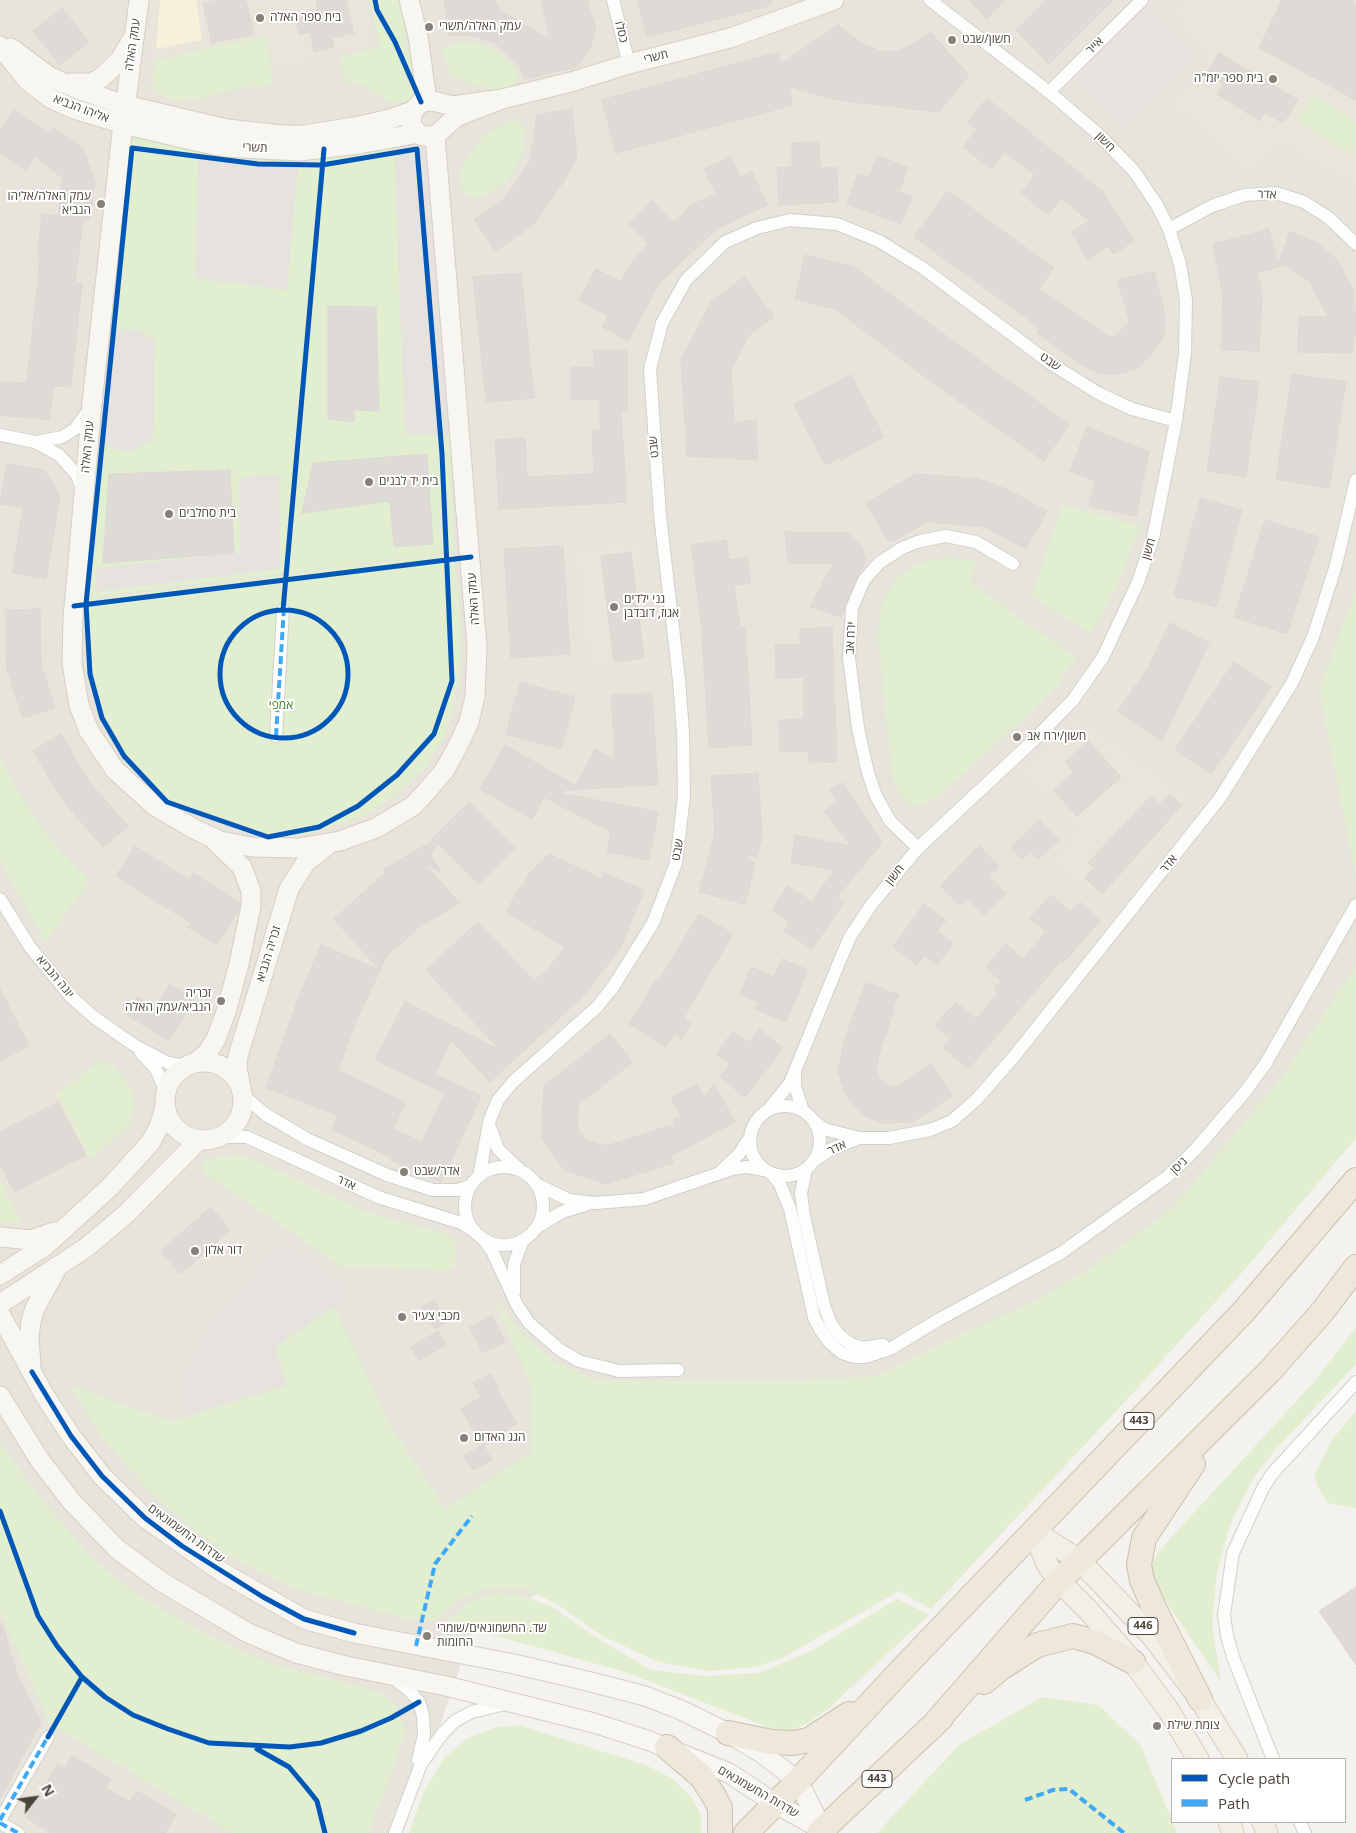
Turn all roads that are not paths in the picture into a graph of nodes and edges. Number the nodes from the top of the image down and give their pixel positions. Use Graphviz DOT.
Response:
graph roads {
  1 [pos="139,0"];
  2 [pos="409,0"];
  3 [pos="613,0"];
  4 [pos="834,0"];
  5 [pos="918,0"];
  6 [pos="930,0"];
  7 [pos="1142,0"];
  8 [pos="815,5"];
  9 [pos="944,12"];
  10 [pos="135,30"];
  11 [pos="0,36"];
  12 [pos="0,46"];
  13 [pos="629,64"];
  14 [pos="63,82"];
  15 [pos="1049,92"];
  16 [pos="502,99"];
  17 [pos="125,104"];
  18 [pos="426,105"];
  19 [pos="94,115"];
  20 [pos="123,124"];
  21 [pos="432,133"];
  22 [pos="120,148"];
  23 [pos="1169,229"];
  24 [pos="1356,244"];
  25 [pos="92,403"];
  26 [pos="1176,421"];
  27 [pos="0,435"];
  28 [pos="35,442"];
  29 [pos="1356,480"];
  30 [pos="84,495"];
  31 [pos="1013,564"];
  32 [pos="283,610"];
  33 [pos="276,736"];
  34 [pos="209,836"];
  35 [pos="333,842"];
  36 [pos="918,848"];
  37 [pos="0,899"];
  38 [pos="1356,905"];
  39 [pos="127,1040"];
  40 [pos="191,1064"];
  41 [pos="795,1072"];
  42 [pos="242,1089"];
  43 [pos="165,1099"];
  44 [pos="769,1109"];
  45 [pos="803,1111"];
  46 [pos="490,1120"];
  47 [pos="814,1121"];
  48 [pos="221,1137"];
  49 [pos="860,1138"];
  50 [pos="749,1139"];
  51 [pos="198,1140"];
  52 [pos="815,1160"];
  53 [pos="806,1170"];
  54 [pos="520,1171"];
  55 [pos="768,1172"];
  56 [pos="718,1173"];
  57 [pos="479,1176"];
  58 [pos="1356,1180"];
  59 [pos="536,1184"];
  60 [pos="470,1186"];
  61 [pos="595,1203"];
  62 [pos="77,1219"];
  63 [pos="537,1227"];
  64 [pos="472,1230"];
  65 [pos="0,1237"];
  66 [pos="523,1240"];
  67 [pos="485,1241"];
  68 [pos="58,1267"];
  69 [pos="1356,1267"];
  70 [pos="0,1275"];
  71 [pos="514,1298"];
  72 [pos="0,1304"];
  73 [pos="0,1314"];
  74 [pos="912,1336"];
  75 [pos="678,1370"];
  76 [pos="32,1372"];
  77 [pos="1356,1382"];
  78 [pos="0,1396"];
  79 [pos="1228,1415"];
  80 [pos="1033,1531"];
  81 [pos="1080,1560"];
  82 [pos="1059,1581"];
  83 [pos="1134,1662"];
  84 [pos="907,1664"];
  85 [pos="388,1674"];
  86 [pos="1200,1699"];
  87 [pos="512,1703"];
  88 [pos="931,1728"];
  89 [pos="728,1733"];
  90 [pos="48,1737"];
  91 [pos="667,1747"];
  92 [pos="1197,1758"];
  93 [pos="1236,1758"];
  94 [pos="1273,1758"];
  95 [pos="414,1780"];
  96 [pos="798,1781"];
  97 [pos="776,1804"];
  98 [pos="0,1821"];
  99 [pos="821,1831"];
  100 [pos="18,1833"];
  101 [pos="395,1833"];
  102 [pos="720,1833"];
  103 [pos="746,1833"];
  1 -- 10 [label="street, עמק האלה"];
  2 -- 18 [label="street"];
  3 -- 13 [label="street, כסלו"];
  4 -- 8 [label="street, תשרי"];
  5 -- 9 [label="street, חשון"];
  6 -- 9 [label="street, חשון"];
  7 -- 15 [label="street, אייר"];
  8 -- 13 [label="street, תשרי"];
  9 -- 15 [label="street, חשון"];
  10 -- 14 [label="street"];
  10 -- 17 [label="street, עמק האלה"];
  11 -- 14 [label="street, אליהו הנביא"];
  12 -- 19 [label="street, אליהו הנביא"];
  13 -- 16 [label="street, תשרי"];
  14 -- 17 [label="street, אליהו הנביא"];
  15 -- 23 [label="street, חשון"];
  16 -- 18 [label="street, תשרי"];
  16 -- 21 [label="street, תשרי"];
  17 -- 18 [label="street, תשרי"];
  17 -- 20 [label="street, עמק האלה"];
  18 -- 21 [label="street"];
  18 -- 21 [label="street"];
  19 -- 20 [label="street, אליהו הנביא"];
  19 -- 22 [label="street"];
  20 -- 21 [label="street, תשרי"];
  20 -- 22 [label="street, עמק האלה"];
  21 -- 35 [label="street, עמק האלה"];
  22 -- 25 [label="street, עמק האלה"];
  23 -- 24 [label="street, אדר"];
  23 -- 26 [label="street, חשון"];
  25 -- 28 [label="street"];
  25 -- 30 [label="street, עמק האלה"];
  26 -- 36 [label="street, חשון"];
  26 -- 46 [label="street, שבט"];
  27 -- 28 [label="street"];
  28 -- 30 [label="street"];
  29 -- 49 [label="street, אדר"];
  30 -- 34 [label="street, עמק האלה"];
  31 -- 36 [label="street, ירח אב"];
  32 -- 33 [label="street"];
  34 -- 35 [label="street"];
  34 -- 40 [label="street, זכריה הנביא"];
  35 -- 42 [label="street, זכריה הנביא"];
  36 -- 41 [label="street, חשון"];
  37 -- 39 [label="street, יונה הנביא"];
  38 -- 74 [label="street, ניסן"];
  39 -- 40 [label="street, יונה הנביא"];
  39 -- 43 [label="street, יונה הנביא"];
  40 -- 42 [label="street"];
  40 -- 43 [label="street"];
  41 -- 44 [label="street, חשון"];
  41 -- 45 [label="street, חשון"];
  42 -- 48 [label="street"];
  42 -- 60 [label="street, אדר"];
  43 -- 51 [label="street"];
  43 -- 62 [label="street"];
  44 -- 45 [label="street"];
  44 -- 50 [label="street"];
  45 -- 47 [label="street"];
  46 -- 54 [label="street"];
  46 -- 57 [label="street, שבט"];
  47 -- 49 [label="street, אדר"];
  47 -- 52 [label="street"];
  48 -- 51 [label="street"];
  48 -- 64 [label="street, אדר"];
  49 -- 52 [label="street, אדר"];
  50 -- 55 [label="street"];
  50 -- 56 [label="street"];
  51 -- 68 [label="street"];
  52 -- 53 [label="street"];
  53 -- 55 [label="street"];
  53 -- 74 [label="street, ניסן"];
  54 -- 57 [label="street"];
  54 -- 59 [label="street"];
  55 -- 56 [label="street"];
  55 -- 74 [label="street, ניסן"];
  56 -- 61 [label="street"];
  57 -- 60 [label="street"];
  58 -- 80 [label="highway, 443"];
  59 -- 61 [label="street"];
  59 -- 63 [label="street"];
  60 -- 64 [label="street"];
  61 -- 63 [label="street"];
  62 -- 65 [label="street"];
  62 -- 70 [label="street"];
  63 -- 66 [label="street"];
  64 -- 67 [label="street"];
  66 -- 67 [label="street"];
  66 -- 71 [label="street"];
  67 -- 71 [label="street"];
  68 -- 72 [label="street"];
  68 -- 76 [label="street"];
  69 -- 79 [label="highway, 443"];
  71 -- 75 [label="street"];
  73 -- 76 [label="street, שדרות החשמונאים"];
  76 -- 89 [label="street, שדרות החשמונאים"];
  77 -- 94 [label="street"];
  78 -- 85 [label="street, שדרות החשמונאים"];
  79 -- 81 [label="highway, 443"];
  79 -- 86 [label="highway"];
  80 -- 81 [label="main road, 446"];
  80 -- 82 [label="main road, 446"];
  80 -- 84 [label="highway, 443"];
  81 -- 82 [label="highway, 443"];
  81 -- 86 [label="main road, 446"];
  82 -- 83 [label="main road, 446"];
  82 -- 88 [label="highway, 443"];
  83 -- 88 [label="highway"];
  83 -- 92 [label="main road, 446"];
  84 -- 89 [label="highway"];
  84 -- 96 [label="highway, 443"];
  85 -- 87 [label="street, שדרות החשמונאים"];
  85 -- 95 [label="street"];
  86 -- 93 [label="main road, 446"];
  87 -- 91 [label="street, שדרות החשמונאים"];
  87 -- 95 [label="street"];
  88 -- 99 [label="highway, 443"];
  89 -- 96 [label="street, שדרות החשמונאים"];
  90 -- 98 [label="street"];
  91 -- 97 [label="street, שדרות החשמונאים"];
  91 -- 102 [label="highway"];
  95 -- 101 [label="street"];
  96 -- 97 [label="highway, 443"];
  96 -- 99 [label="street, שדרות החשמונאים"];
  97 -- 99 [label="street, שדרות החשמונאים"];
  97 -- 103 [label="highway, 443"];
  98 -- 100 [label="street"];
}
